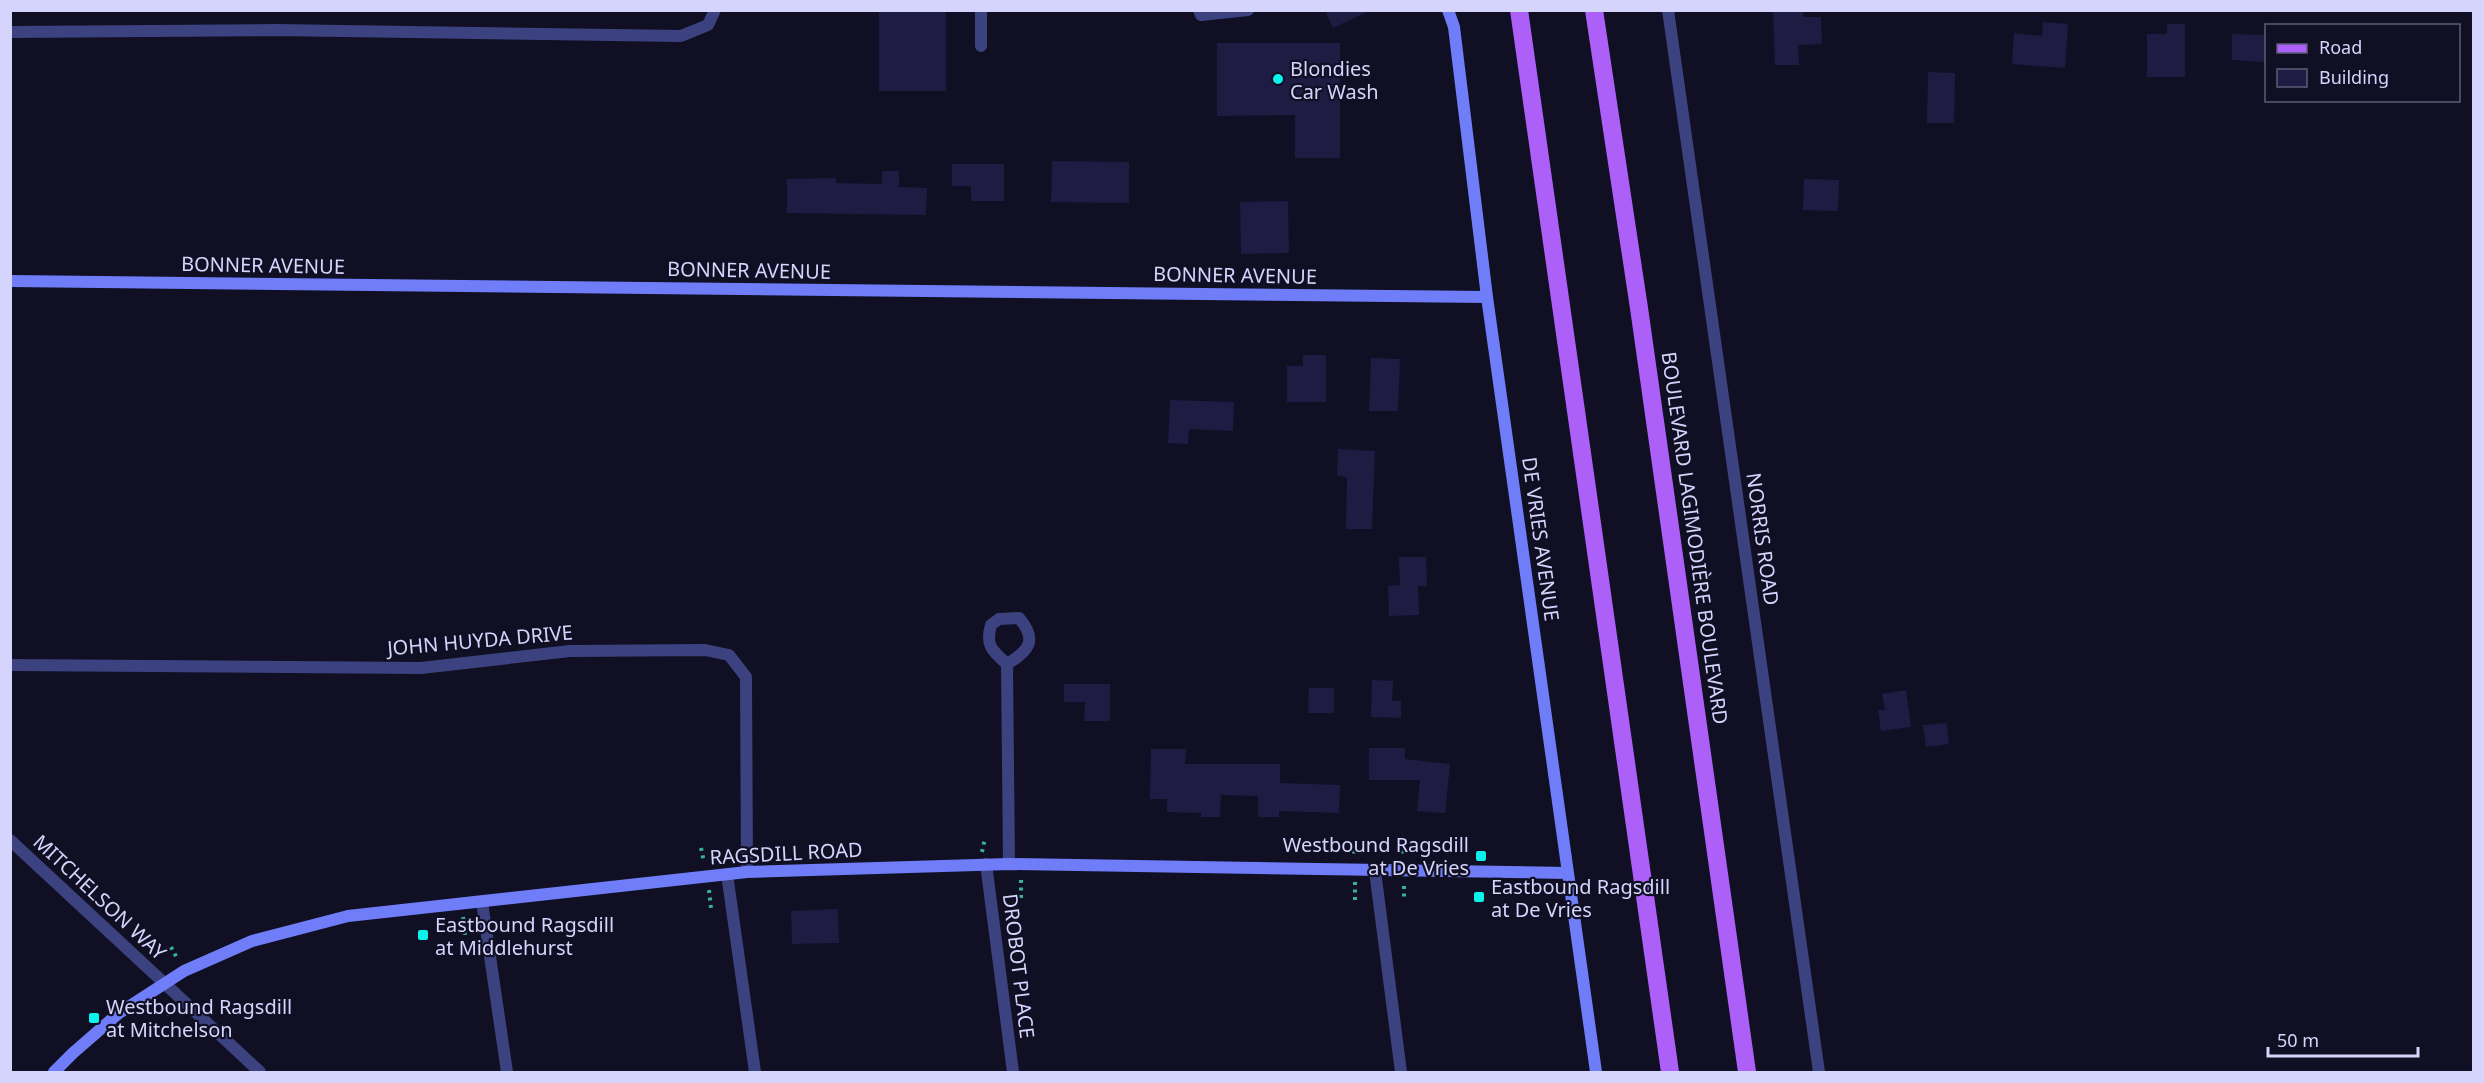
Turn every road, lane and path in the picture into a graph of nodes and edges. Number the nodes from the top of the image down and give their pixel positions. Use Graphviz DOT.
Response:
graph roads {
  1 [pos="715,10"];
  2 [pos="981,10"];
  3 [pos="1199,10"];
  4 [pos="1248,10"];
  5 [pos="1448,10"];
  6 [pos="1518,10"];
  7 [pos="1594,10"];
  8 [pos="1668,10"];
  9 [pos="10,32"];
  10 [pos="981,46"];
  11 [pos="10,281"];
  12 [pos="1487,297"];
  13 [pos="1007,664"];
  14 [pos="10,665"];
  15 [pos="10,840"];
  16 [pos="986,864"];
  17 [pos="1009,864"];
  18 [pos="1375,871"];
  19 [pos="747,872"];
  20 [pos="1568,873"];
  21 [pos="727,874"];
  22 [pos="482,902"];
  23 [pos="164,982"];
  24 [pos="54,1072"];
  25 [pos="260,1072"];
  26 [pos="507,1072"];
  27 [pos="755,1072"];
  28 [pos="1013,1072"];
  29 [pos="1401,1072"];
  30 [pos="1596,1072"];
  31 [pos="1670,1072"];
  32 [pos="1747,1072"];
  33 [pos="1819,1072"];
  1 -- 9 [label="street"];
  2 -- 10 [label="street"];
  3 -- 4 [label="street"];
  5 -- 12 [label="street, DE VRIES AVENUE"];
  6 -- 31 [label="main road"];
  7 -- 32 [label="main road, BOULEVARD LAGIMODIÈRE BOULEVARD"];
  8 -- 33 [label="street, NORRIS ROAD"];
  11 -- 12 [label="street, BONNER AVENUE"];
  12 -- 20 [label="street, DE VRIES AVENUE"];
  13 -- 17 [label="street"];
  14 -- 19 [label="street, JOHN HUYDA DRIVE"];
  15 -- 23 [label="street, MITCHELSON WAY"];
  16 -- 17 [label="street, RAGSDILL ROAD"];
  16 -- 19 [label="street, RAGSDILL ROAD"];
  16 -- 28 [label="street, DROBOT PLACE"];
  17 -- 18 [label="street, RAGSDILL ROAD"];
  18 -- 20 [label="street, RAGSDILL ROAD"];
  18 -- 29 [label="street"];
  19 -- 21 [label="street, RAGSDILL ROAD"];
  20 -- 30 [label="street, DE VRIES AVENUE"];
  21 -- 22 [label="street, RAGSDILL ROAD"];
  21 -- 27 [label="street"];
  22 -- 23 [label="street, RAGSDILL ROAD"];
  22 -- 26 [label="street"];
  23 -- 24 [label="street, RAGSDILL ROAD"];
  23 -- 25 [label="street, MITCHELSON WAY"];
}
